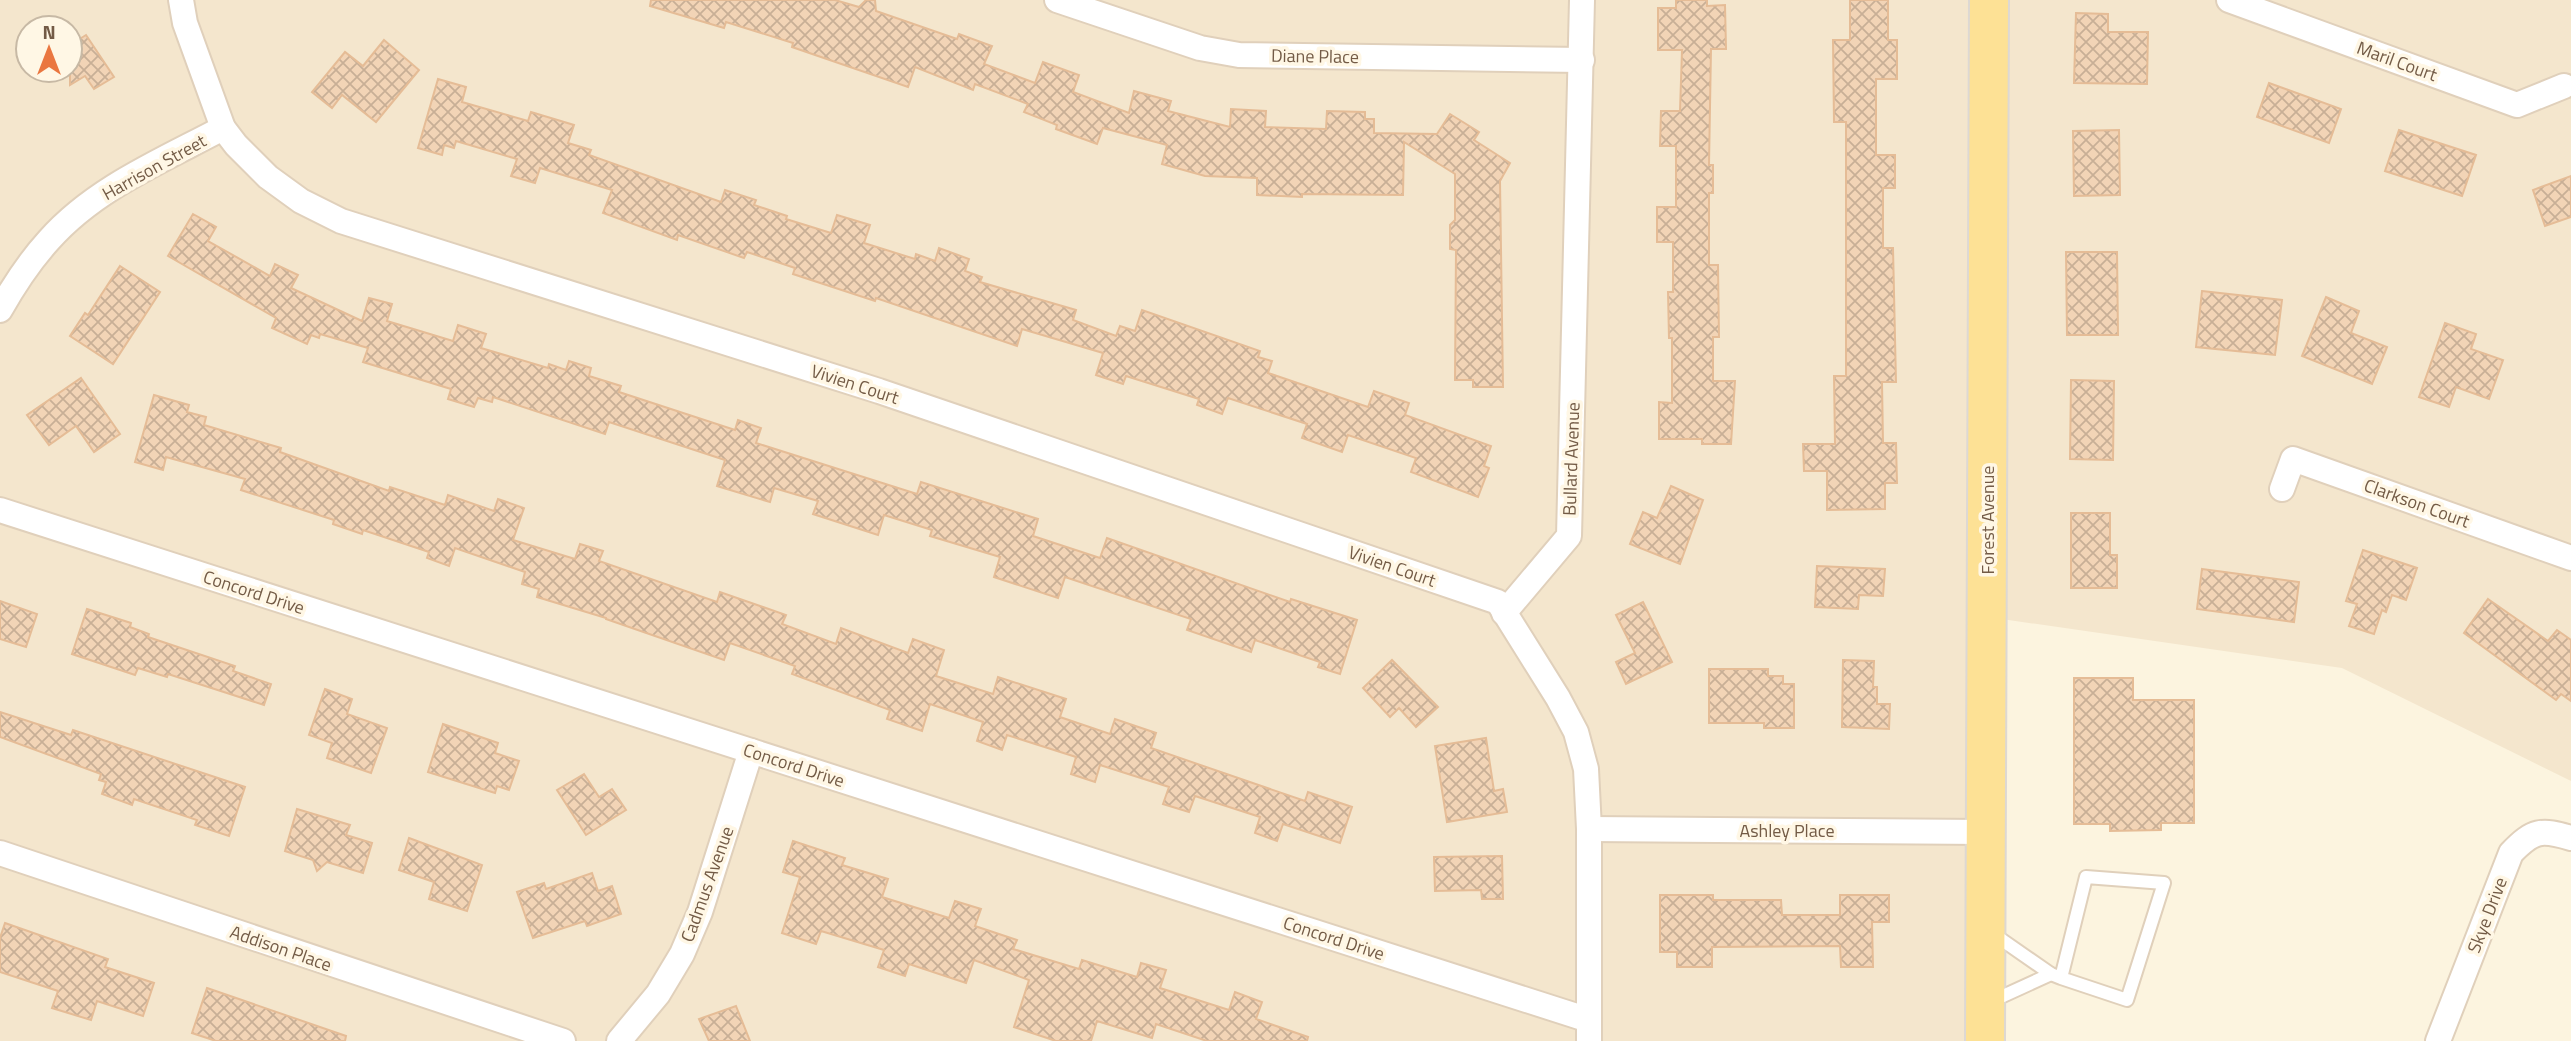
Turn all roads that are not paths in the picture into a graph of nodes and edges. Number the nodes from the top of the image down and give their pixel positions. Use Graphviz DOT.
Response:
graph roads {
  1 [pos="181,0"];
  2 [pos="1057,0"];
  3 [pos="1582,0"];
  4 [pos="1989,0"];
  5 [pos="2229,0"];
  6 [pos="1582,60"];
  7 [pos="2564,86"];
  8 [pos="223,128"];
  9 [pos="0,310"];
  10 [pos="2282,489"];
  11 [pos="0,510"];
  12 [pos="2571,558"];
  13 [pos="1504,613"];
  14 [pos="751,751"];
  15 [pos="1589,829"];
  16 [pos="1985,832"];
  17 [pos="2571,838"];
  18 [pos="0,853"];
  19 [pos="1985,928"];
  20 [pos="2056,976"];
  21 [pos="1985,1023"];
  22 [pos="1589,1030"];
  23 [pos="563,1041"];
  24 [pos="620,1041"];
  25 [pos="2438,1041"];
  1 -- 8 [label="street, Harrison Street"];
  2 -- 6 [label="street, Diane Place"];
  3 -- 6 [label="street, Bullard Avenue"];
  4 -- 16 [label="main road, Forest Avenue"];
  5 -- 7 [label="street, Maril Court"];
  6 -- 13 [label="street, Bullard Avenue"];
  8 -- 9 [label="street, Harrison Street"];
  8 -- 13 [label="street, Vivien Court"];
  10 -- 12 [label="street, Clarkson Court"];
  11 -- 14 [label="street, Concord Drive"];
  13 -- 15 [label="street"];
  14 -- 22 [label="street, Concord Drive"];
  14 -- 24 [label="street, Cadmus Avenue"];
  15 -- 16 [label="street, Ashley Place"];
  15 -- 22 [label="street"];
  16 -- 19 [label="main road, Forest Avenue"];
  17 -- 25 [label="street, Skye Drive"];
  18 -- 23 [label="street, Addison Place"];
  19 -- 20 [label="lane"];
  19 -- 21 [label="main road, Forest Avenue"];
  20 -- 20 [label="lane"];
  20 -- 21 [label="lane"];
}
